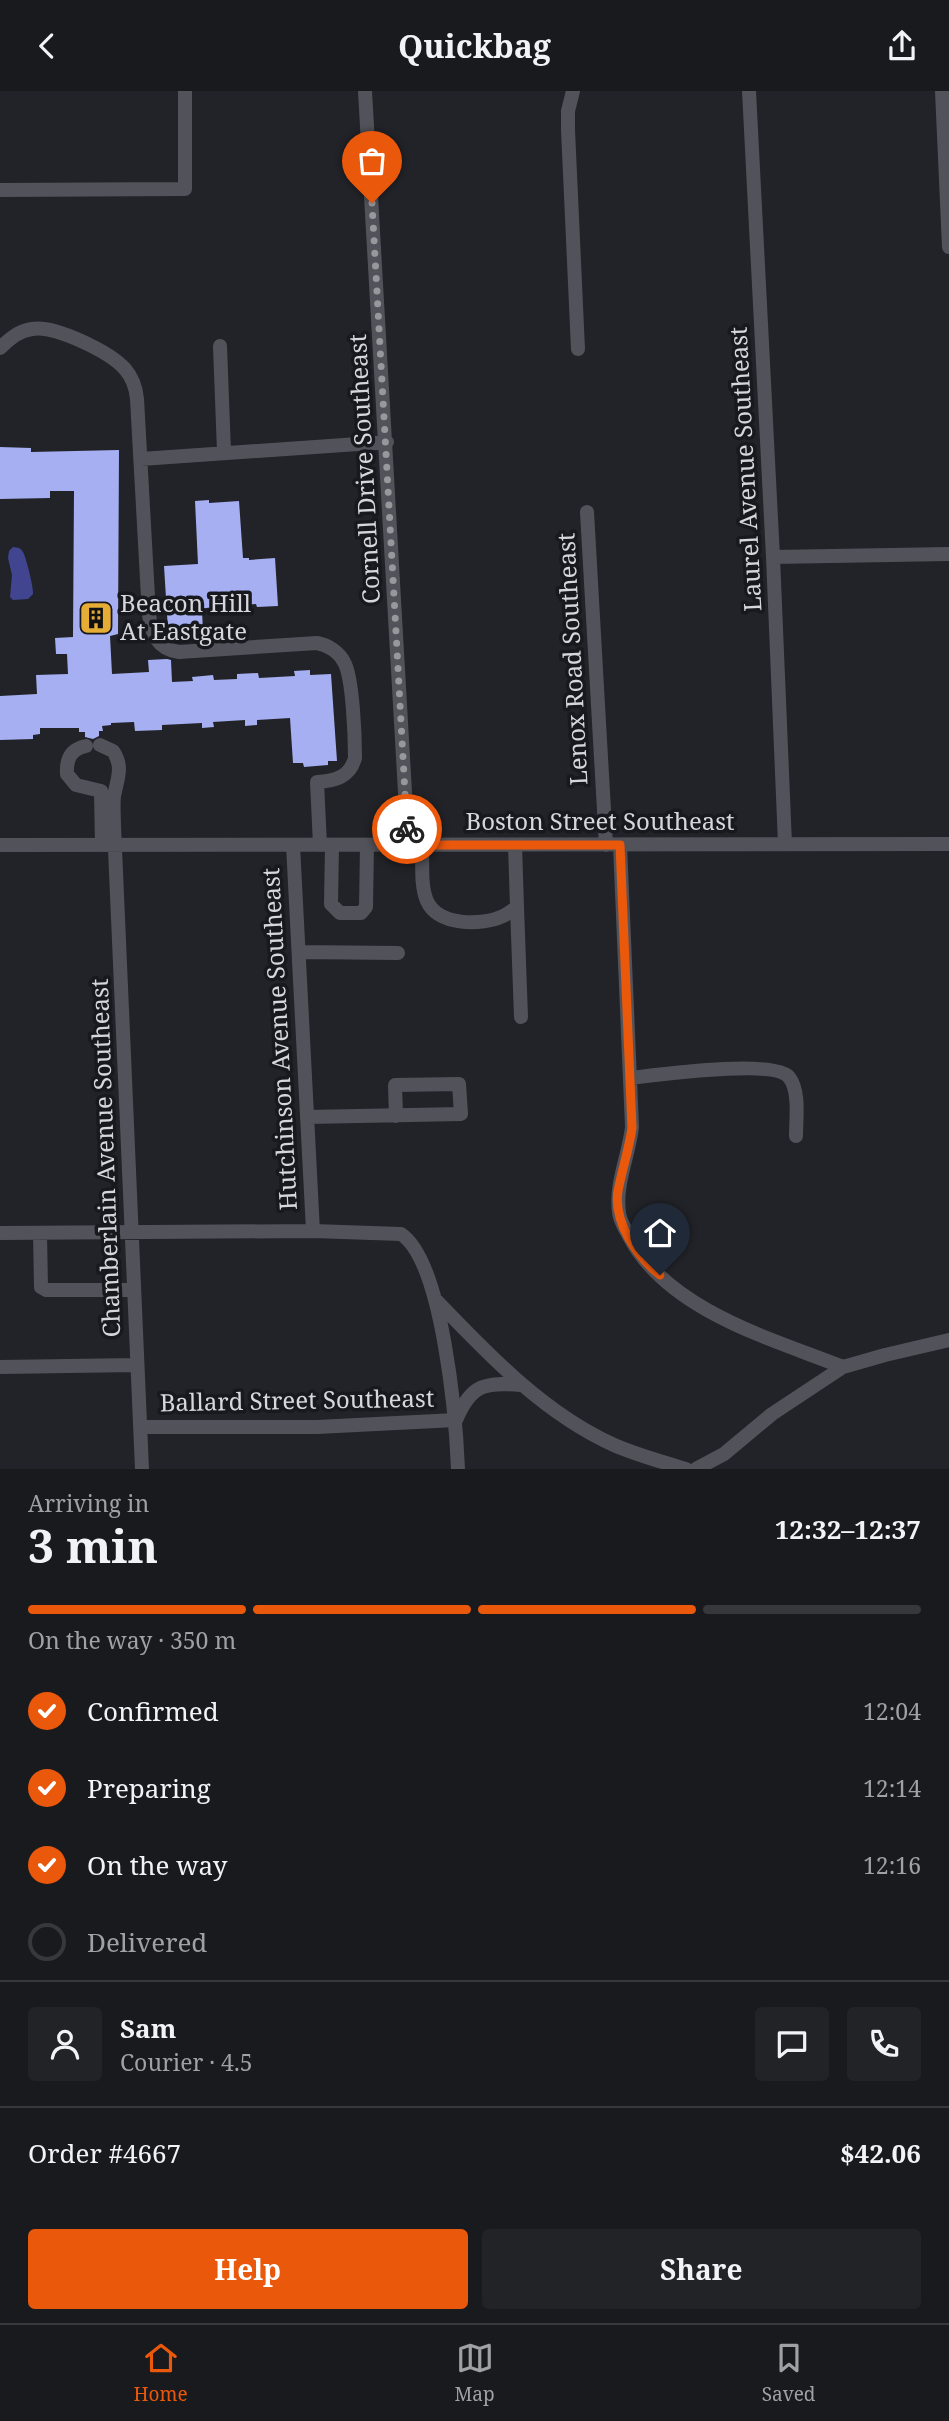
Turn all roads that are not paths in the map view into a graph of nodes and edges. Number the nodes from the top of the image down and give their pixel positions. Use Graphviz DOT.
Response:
graph roads {
  1 [pos="185,91"];
  2 [pos="365,91"];
  3 [pos="572,91"];
  4 [pos="749,91"];
  5 [pos="942,91"];
  6 [pos="0,190"];
  7 [pos="949,247"];
  8 [pos="220,346"];
  9 [pos="0,348"];
  10 [pos="578,349"];
  11 [pos="387,442"];
  12 [pos="224,452"];
  13 [pos="141,459"];
  14 [pos="587,512"];
  15 [pos="949,554"];
  16 [pos="774,557"];
  17 [pos="118,783"];
  18 [pos="101,791"];
  19 [pos="785,844"];
  20 [pos="949,844"];
  21 [pos="0,845"];
  22 [pos="109,845"];
  23 [pos="293,845"];
  24 [pos="326,845"];
  25 [pos="367,845"];
  26 [pos="415,845"];
  27 [pos="516,845"];
  28 [pos="613,845"];
  29 [pos="517,907"];
  30 [pos="299,952"];
  31 [pos="398,953"];
  32 [pos="522,1017"];
  33 [pos="630,1077"];
  34 [pos="396,1115"];
  35 [pos="307,1117"];
  36 [pos="796,1136"];
  37 [pos="313,1231"];
  38 [pos="0,1233"];
  39 [pos="40,1233"];
  40 [pos="132,1233"];
  41 [pos="134,1290"];
  42 [pos="434,1298"];
  43 [pos="949,1340"];
  44 [pos="137,1365"];
  45 [pos="0,1367"];
  46 [pos="844,1367"];
  47 [pos="522,1385"];
  48 [pos="456,1420"];
  49 [pos="140,1427"];
  50 [pos="142,1469"];
  51 [pos="458,1469"];
  52 [pos="686,1469"];
  53 [pos="696,1469"];
  1 -- 6 [label="street"];
  2 -- 11 [label="street, Cornell Drive Southeast"];
  3 -- 10 [label="street"];
  4 -- 16 [label="street, Laurel Avenue Southeast"];
  5 -- 7 [label="street"];
  8 -- 12 [label="street"];
  9 -- 13 [label="street"];
  11 -- 12 [label="street"];
  11 -- 26 [label="street, Cornell Drive Southeast"];
  12 -- 13 [label="street"];
  13 -- 24 [label="street"];
  14 -- 28 [label="street, Lenox Road Southeast"];
  15 -- 16 [label="street"];
  16 -- 19 [label="street, Laurel Avenue Southeast"];
  17 -- 18 [label="street"];
  17 -- 18 [label="street"];
  17 -- 22 [label="street"];
  18 -- 22 [label="street"];
  19 -- 20 [label="street, Boston Street Southeast"];
  19 -- 28 [label="street, Boston Street Southeast"];
  21 -- 22 [label="street, Boston Street Southeast"];
  22 -- 23 [label="street, Boston Street Southeast"];
  22 -- 40 [label="street, Chamberlain Avenue Southeast"];
  23 -- 24 [label="street, Boston Street Southeast"];
  23 -- 30 [label="street, Hutchinson Avenue Southeast"];
  24 -- 25 [label="street, Boston Street Southeast"];
  24 -- 25 [label="street"];
  25 -- 26 [label="street, Boston Street Southeast"];
  26 -- 27 [label="street, Boston Street Southeast"];
  26 -- 29 [label="street, Cornell Drive Southeast"];
  27 -- 28 [label="street, Boston Street Southeast"];
  27 -- 29 [label="street"];
  28 -- 33 [label="street, Lenox Road Southeast"];
  29 -- 32 [label="street"];
  30 -- 31 [label="street"];
  30 -- 35 [label="street, Hutchinson Avenue Southeast"];
  33 -- 36 [label="street"];
  33 -- 46 [label="street, Lenox Road Southeast"];
  34 -- 34 [label="street"];
  34 -- 35 [label="street"];
  35 -- 37 [label="street, Hutchinson Avenue Southeast"];
  37 -- 40 [label="street"];
  37 -- 42 [label="street"];
  38 -- 39 [label="street"];
  39 -- 40 [label="street"];
  39 -- 41 [label="street"];
  40 -- 41 [label="street, Chamberlain Avenue Southeast"];
  41 -- 44 [label="street, Chamberlain Avenue Southeast"];
  42 -- 47 [label="street"];
  42 -- 48 [label="street"];
  43 -- 46 [label="street"];
  44 -- 45 [label="street"];
  44 -- 49 [label="street, Chamberlain Avenue Southeast"];
  46 -- 53 [label="street"];
  47 -- 48 [label="street"];
  47 -- 52 [label="street"];
  48 -- 49 [label="street, Ballard Street Southeast"];
  48 -- 51 [label="street"];
  49 -- 50 [label="street, Chamberlain Avenue Southeast"];
}
